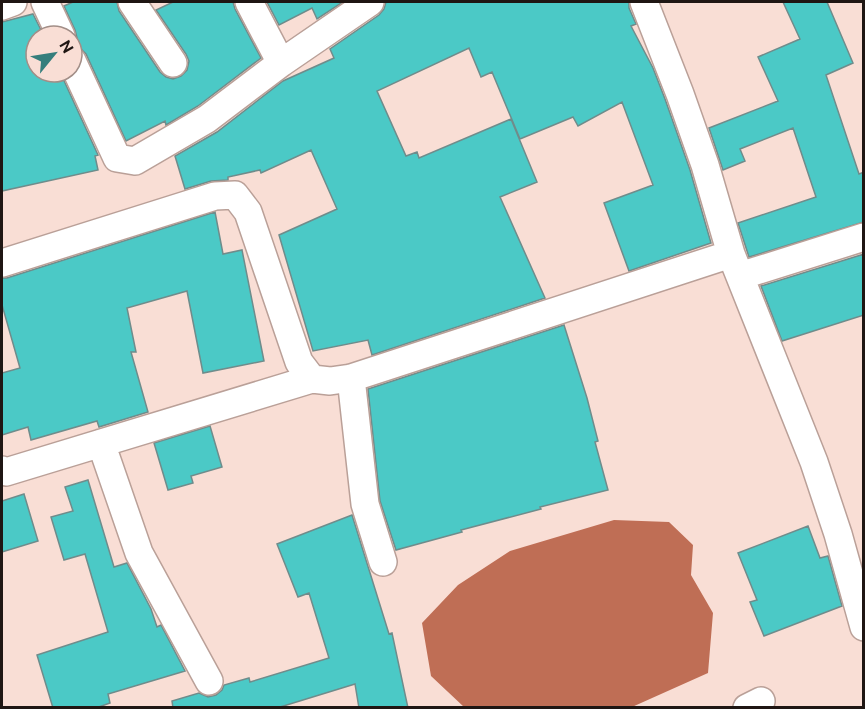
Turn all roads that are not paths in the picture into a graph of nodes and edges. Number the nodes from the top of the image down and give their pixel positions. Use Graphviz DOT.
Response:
graph roads {
  1 [pos="13,2"];
  2 [pos="45,2"];
  3 [pos="132,2"];
  4 [pos="249,2"];
  5 [pos="370,2"];
  6 [pos="644,2"];
  7 [pos="2,6"];
  8 [pos="55,24"];
  9 [pos="173,63"];
  10 [pos="281,63"];
  11 [pos="83,84"];
  12 [pos="864,237"];
  13 [pos="2,263"];
  14 [pos="736,265"];
  15 [pos="351,378"];
  16 [pos="312,379"];
  17 [pos="101,443"];
  18 [pos="2,471"];
  19 [pos="383,562"];
  20 [pos="864,627"];
  21 [pos="209,681"];
  1 -- 7 [label="street"];
  2 -- 8 [label="street"];
  3 -- 9 [label="street"];
  4 -- 10 [label="street"];
  5 -- 10 [label="street"];
  6 -- 14 [label="street"];
  10 -- 11 [label="street"];
  12 -- 14 [label="street"];
  13 -- 16 [label="street"];
  14 -- 15 [label="street"];
  14 -- 20 [label="street"];
  15 -- 16 [label="street"];
  15 -- 19 [label="street"];
  16 -- 17 [label="street"];
  17 -- 18 [label="street"];
  17 -- 21 [label="street"];
}
